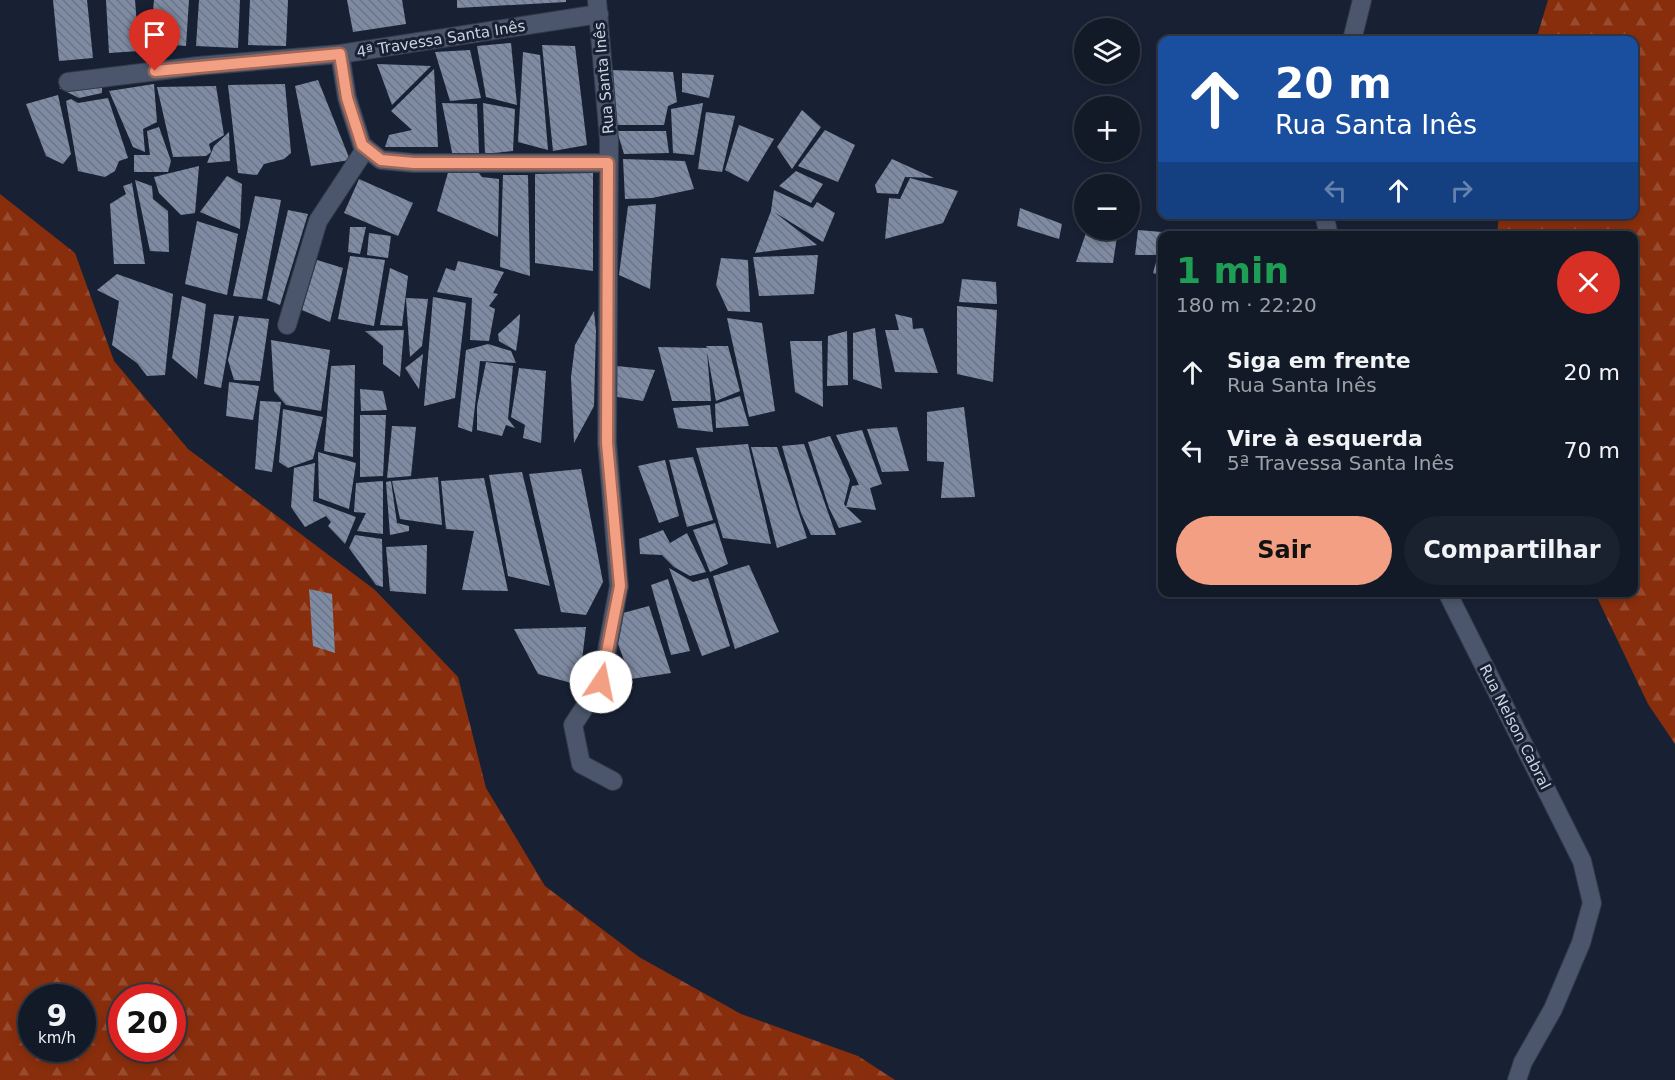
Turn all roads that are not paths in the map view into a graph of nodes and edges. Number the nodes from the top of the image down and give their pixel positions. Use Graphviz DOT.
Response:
graph roads {
  1 [pos="1362,0"];
  2 [pos="598,7"];
  3 [pos="1353,36"];
  4 [pos="340,54"];
  5 [pos="68,82"];
  6 [pos="366,148"];
  7 [pos="608,163"];
  8 [pos="287,325"];
  9 [pos="1450,597"];
  10 [pos="613,781"];
  11 [pos="1517,1080"];
  1 -- 3 [label="street"];
  2 -- 4 [label="street, 4ª Travessa Santa Inês"];
  2 -- 7 [label="street, Rua Santa Inês"];
  4 -- 5 [label="street, 4ª Travessa Santa Inês"];
  4 -- 6 [label="street"];
  6 -- 7 [label="street"];
  6 -- 8 [label="street"];
  7 -- 10 [label="street, Rua Santa Inês"];
  9 -- 11 [label="street, Rua Nelson Cabral"];
}
